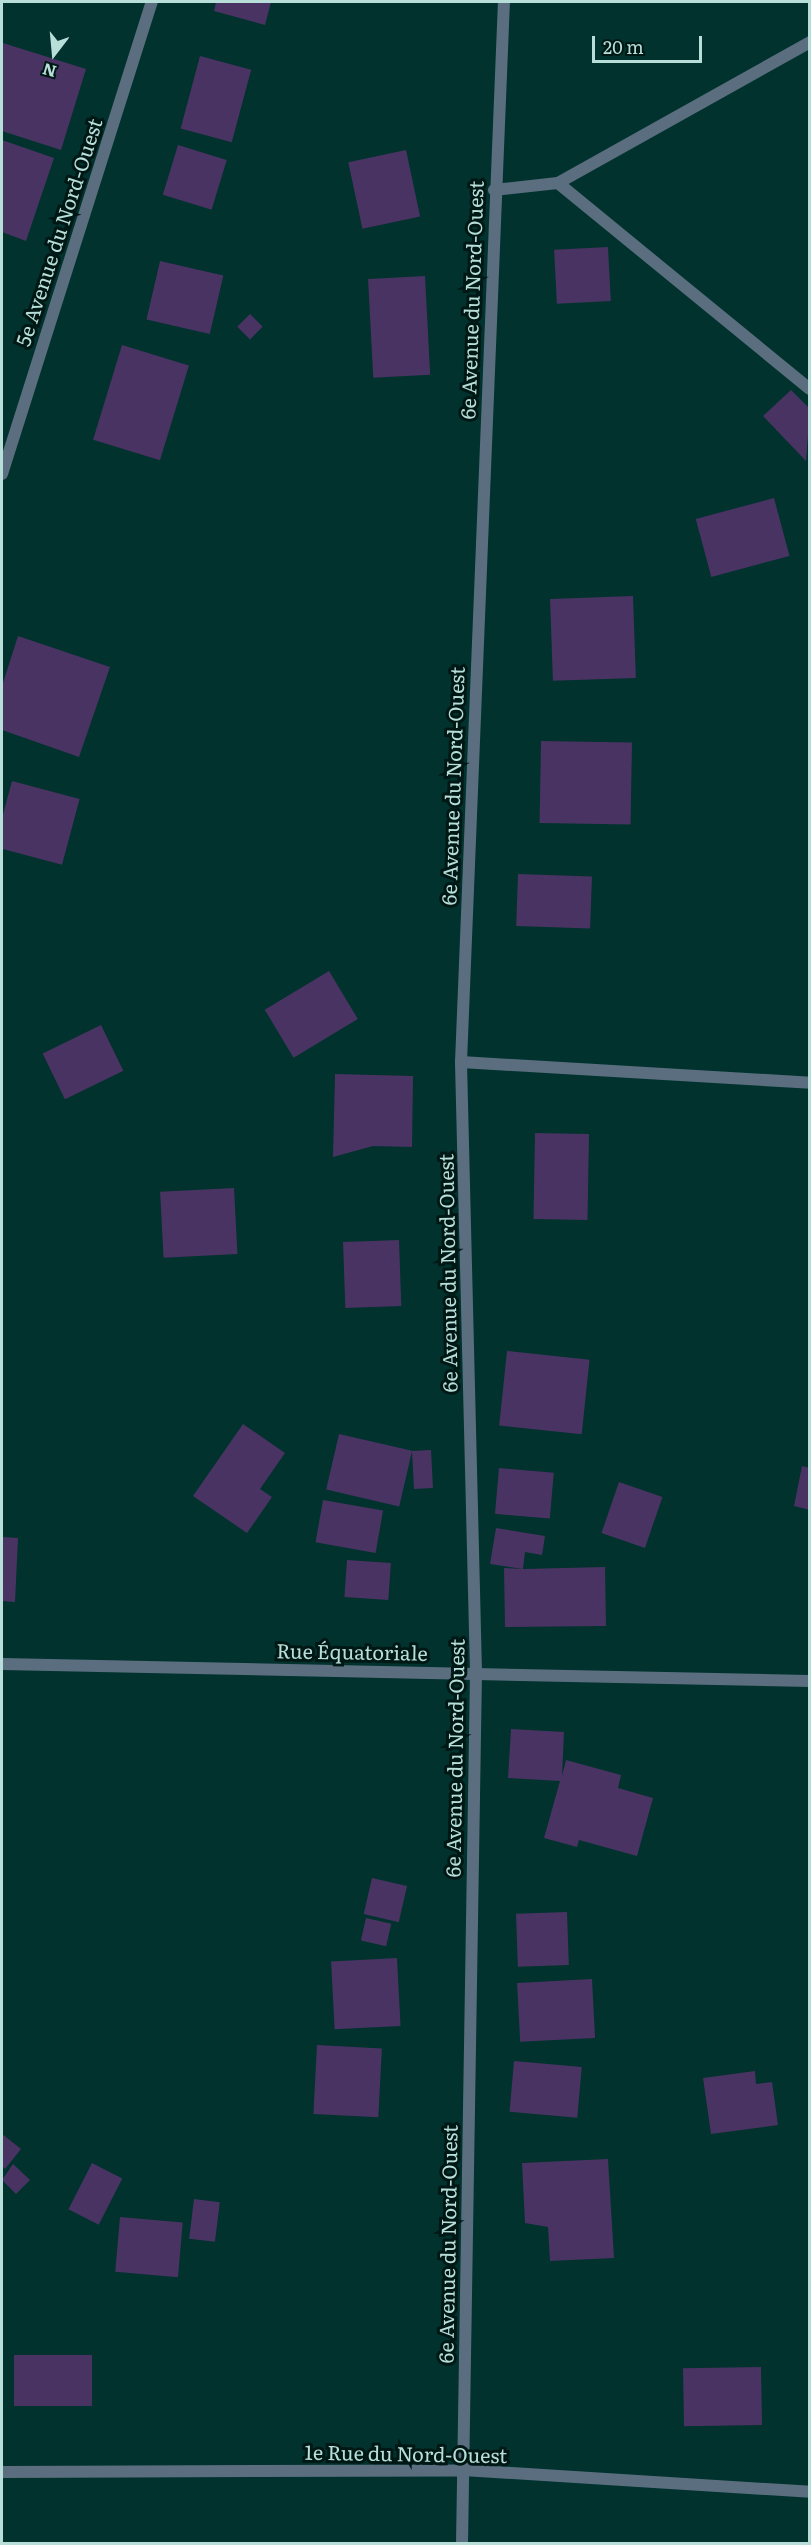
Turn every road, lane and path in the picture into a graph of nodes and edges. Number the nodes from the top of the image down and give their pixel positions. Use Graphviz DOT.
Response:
graph roads {
  1 [pos="152,2"];
  2 [pos="504,2"];
  3 [pos="810,42"];
  4 [pos="558,183"];
  5 [pos="494,190"];
  6 [pos="810,389"];
  7 [pos="2,474"];
  8 [pos="462,1062"];
  9 [pos="810,1083"];
  10 [pos="2,1664"];
  11 [pos="476,1672"];
  12 [pos="810,1681"];
  13 [pos="463,2470"];
  14 [pos="2,2472"];
  15 [pos="810,2492"];
  16 [pos="462,2544"];
  1 -- 7 [label="street, 5e Avenue du Nord-Ouest"];
  2 -- 5 [label="street, 6e Avenue du Nord-Ouest"];
  3 -- 4 [label="street"];
  4 -- 5 [label="street"];
  4 -- 6 [label="street"];
  5 -- 8 [label="street, 6e Avenue du Nord-Ouest"];
  8 -- 9 [label="street"];
  8 -- 11 [label="street, 6e Avenue du Nord-Ouest"];
  10 -- 11 [label="street, Rue Équatoriale"];
  11 -- 12 [label="street, Rue Équatoriale"];
  11 -- 13 [label="street, 6e Avenue du Nord-Ouest"];
  13 -- 14 [label="street, 1e Rue du Nord-Ouest"];
  13 -- 15 [label="street, 1e Rue du Nord-Ouest"];
  13 -- 16 [label="street, 6e Avenue du Nord-Ouest"];
}
